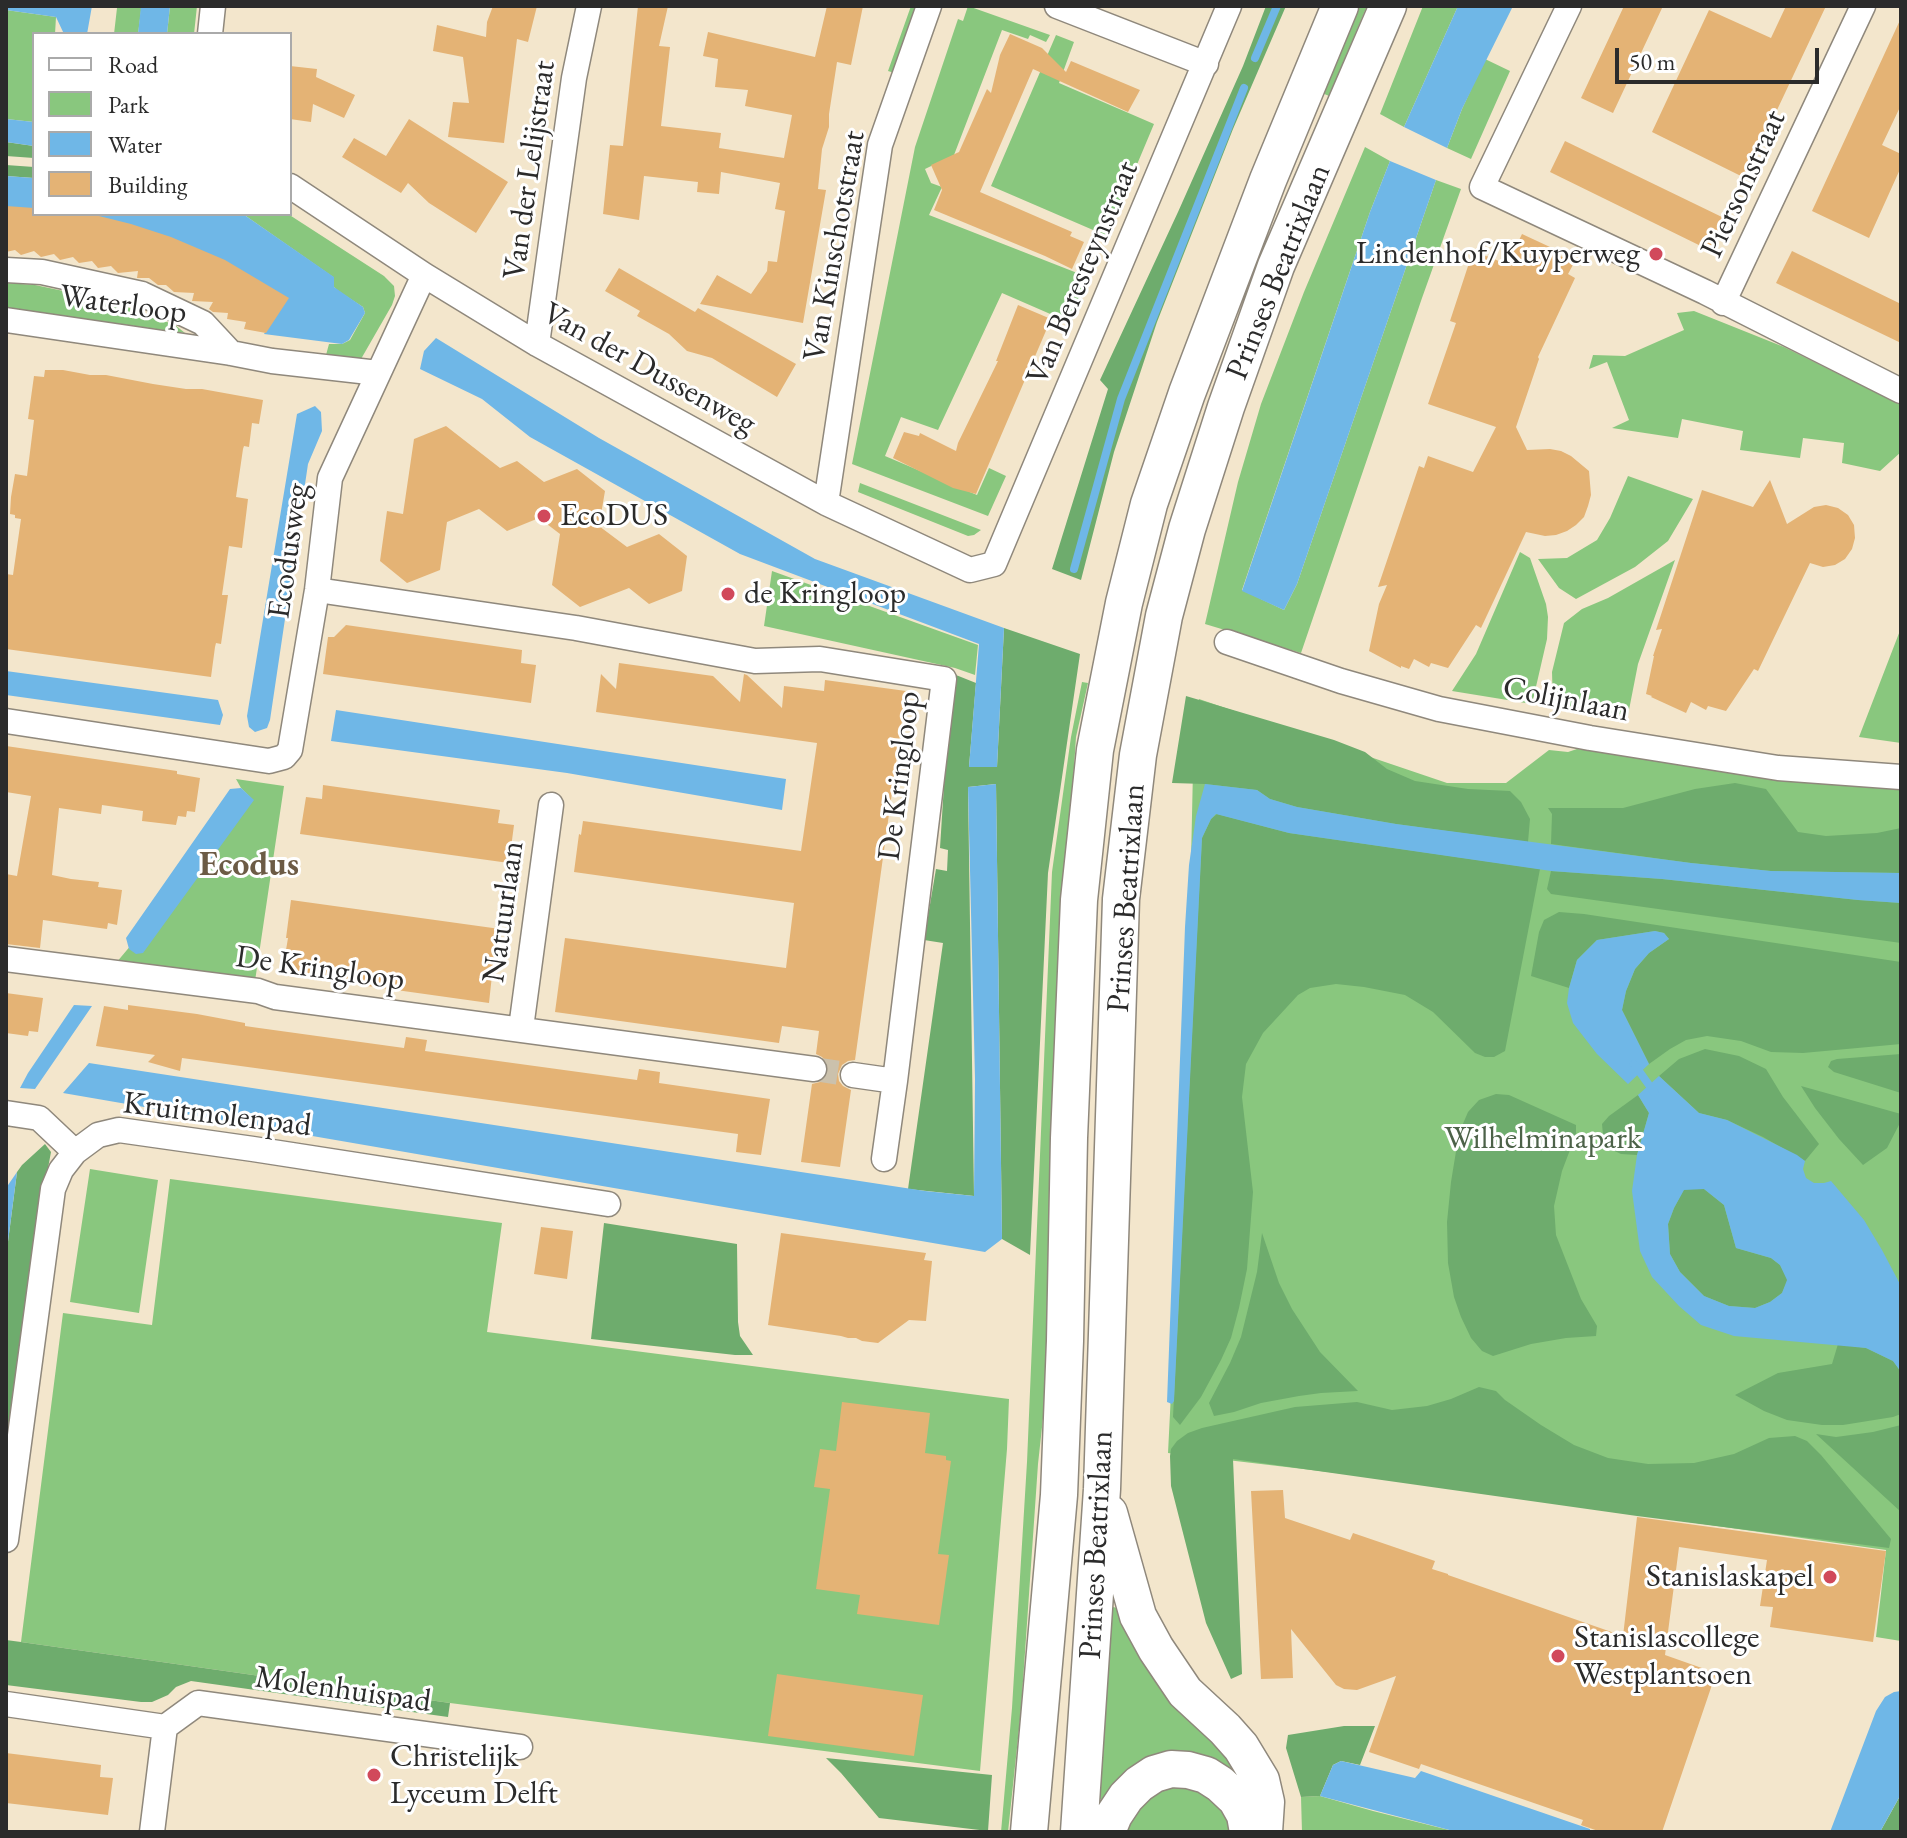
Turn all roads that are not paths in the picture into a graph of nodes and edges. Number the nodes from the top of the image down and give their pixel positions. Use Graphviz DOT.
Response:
graph roads {
  1 [pos="213,6"];
  2 [pos="589,6"];
  3 [pos="929,6"];
  4 [pos="1057,6"];
  5 [pos="1229,6"];
  6 [pos="1340,6"];
  7 [pos="1388,6"];
  8 [pos="1569,6"];
  9 [pos="1863,6"];
  10 [pos="210,32"];
  11 [pos="1206,64"];
  12 [pos="292,187"];
  13 [pos="6,270"];
  14 [pos="424,275"];
  15 [pos="1723,303"];
  16 [pos="6,320"];
  17 [pos="537,344"];
  18 [pos="231,353"];
  19 [pos="378,373"];
  20 [pos="1901,391"];
  21 [pos="826,503"];
  22 [pos="994,564"];
  23 [pos="317,590"];
  24 [pos="1227,642"];
  25 [pos="6,721"];
  26 [pos="1901,777"];
  27 [pos="551,805"];
  28 [pos="6,959"];
  29 [pos="521,1028"];
  30 [pos="814,1069"];
  31 [pos="853,1075"];
  32 [pos="895,1081"];
  33 [pos="6,1113"];
  34 [pos="75,1152"];
  35 [pos="884,1159"];
  36 [pos="608,1204"];
  37 [pos="1102,1489"];
  38 [pos="6,1540"];
  39 [pos="6,1704"];
  40 [pos="165,1727"];
  41 [pos="520,1747"];
  42 [pos="1028,1821"];
  43 [pos="152,1832"];
  44 [pos="1079,1832"];
  45 [pos="1107,1832"];
  46 [pos="1248,1832"];
  47 [pos="1264,1832"];
  1 -- 10 [label="street"];
  2 -- 17 [label="street, Van der Lelijstraat"];
  3 -- 21 [label="street, Van Kinschotstraat"];
  4 -- 11 [label="street"];
  5 -- 11 [label="street, Van Beresteynstraat"];
  6 -- 42 [label="main road, Prinses Beatrixlaan"];
  7 -- 37 [label="main road, Prinses Beatrixlaan"];
  8 -- 15 [label="street"];
  9 -- 15 [label="street, Piersonstraat"];
  11 -- 22 [label="street, Van Beresteynstraat"];
  12 -- 14 [label="street, Van der Dussenweg"];
  13 -- 18 [label="street, Waterloop"];
  14 -- 17 [label="street, Van der Dussenweg"];
  14 -- 19 [label="street, Ecodusweg"];
  15 -- 20 [label="street"];
  16 -- 18 [label="street, Waterloop"];
  17 -- 21 [label="street, Van der Dussenweg"];
  18 -- 19 [label="street, Waterloop"];
  19 -- 23 [label="street, Ecodusweg"];
  21 -- 22 [label="street, Van der Dussenweg"];
  23 -- 25 [label="street, Ecodusweg"];
  23 -- 32 [label="street, De Kringloop"];
  24 -- 26 [label="street, Colijnlaan"];
  27 -- 29 [label="street, Natuurlaan"];
  28 -- 29 [label="street, De Kringloop"];
  29 -- 30 [label="street, De Kringloop"];
  31 -- 32 [label="street"];
  32 -- 35 [label="street, De Kringloop"];
  33 -- 34 [label="street"];
  34 -- 36 [label="street, Kruitmolenpad"];
  34 -- 38 [label="street, Kruitmolenpad"];
  37 -- 44 [label="main road, Prinses Beatrixlaan"];
  37 -- 47 [label="main road"];
  39 -- 40 [label="street"];
  40 -- 41 [label="street, Molenhuispad"];
  40 -- 43 [label="street"];
  45 -- 46 [label="main road"];
}
